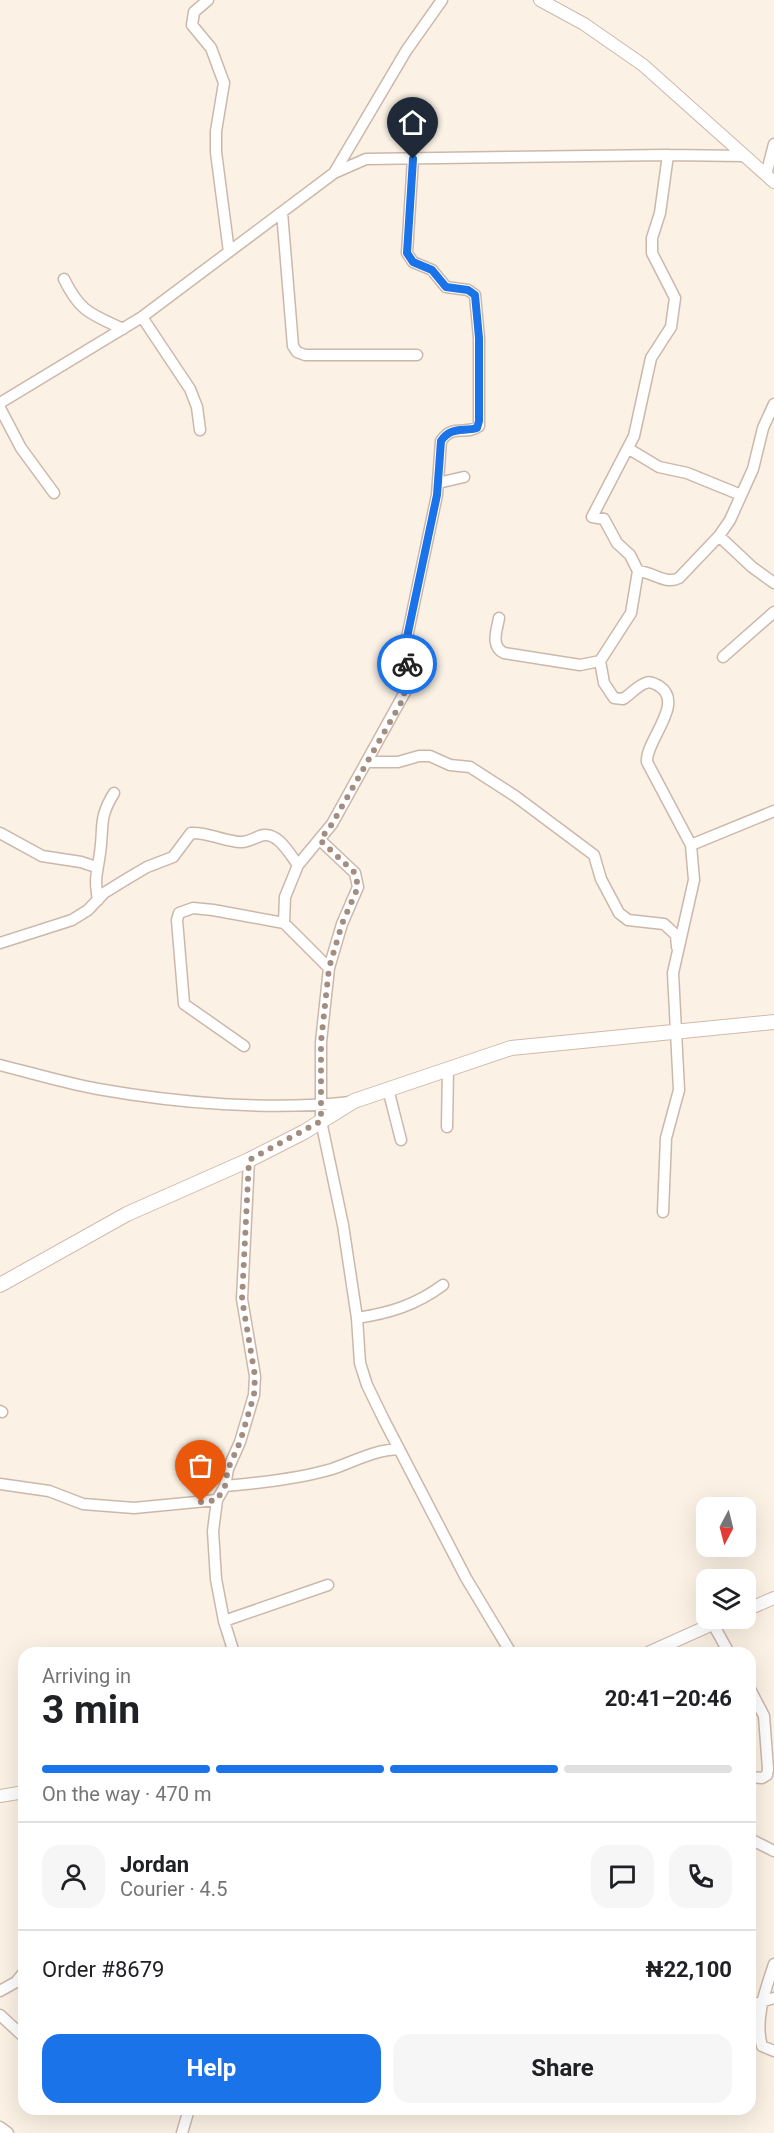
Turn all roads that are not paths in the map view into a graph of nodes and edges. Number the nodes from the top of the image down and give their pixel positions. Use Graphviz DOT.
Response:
graph roads {
  1 [pos="208,0"];
  2 [pos="442,0"];
  3 [pos="540,0"];
  4 [pos="774,144"];
  5 [pos="668,154"];
  6 [pos="745,156"];
  7 [pos="413,159"];
  8 [pos="334,173"];
  9 [pos="770,178"];
  10 [pos="282,212"];
  11 [pos="229,252"];
  12 [pos="64,279"];
  13 [pos="142,317"];
  14 [pos="123,329"];
  15 [pos="417,355"];
  16 [pos="0,403"];
  17 [pos="774,404"];
  18 [pos="0,408"];
  19 [pos="200,430"];
  20 [pos="629,449"];
  21 [pos="464,477"];
  22 [pos="438,483"];
  23 [pos="54,493"];
  24 [pos="741,495"];
  25 [pos="719,536"];
  26 [pos="638,571"];
  27 [pos="774,583"];
  28 [pos="774,612"];
  29 [pos="499,618"];
  30 [pos="723,657"];
  31 [pos="600,661"];
  32 [pos="366,762"];
  33 [pos="114,793"];
  34 [pos="774,812"];
  35 [pos="0,833"];
  36 [pos="320,840"];
  37 [pos="692,845"];
  38 [pos="298,865"];
  39 [pos="96,867"];
  40 [pos="98,900"];
  41 [pos="284,922"];
  42 [pos="0,943"];
  43 [pos="678,953"];
  44 [pos="329,968"];
  45 [pos="774,1022"];
  46 [pos="677,1031"];
  47 [pos="244,1046"];
  48 [pos="0,1065"];
  49 [pos="448,1069"];
  50 [pos="388,1089"];
  51 [pos="354,1101"];
  52 [pos="321,1105"];
  53 [pos="321,1121"];
  54 [pos="447,1127"];
  55 [pos="401,1140"];
  56 [pos="249,1160"];
  57 [pos="663,1212"];
  58 [pos="0,1285"];
  59 [pos="443,1285"];
  60 [pos="357,1318"];
  61 [pos="399,1449"];
  62 [pos="0,1484"];
  63 [pos="225,1486"];
  64 [pos="217,1500"];
  65 [pos="328,1585"];
  66 [pos="774,1598"];
  67 [pos="756,1606"];
  68 [pos="224,1621"];
  69 [pos="702,1629"];
  70 [pos="716,1629"];
  71 [pos="232,1647"];
  72 [pos="507,1647"];
  73 [pos="661,1647"];
  74 [pos="726,1647"];
  75 [pos="756,1698"];
  76 [pos="769,1718"];
  77 [pos="756,1778"];
  78 [pos="18,1793"];
  79 [pos="0,1796"];
  80 [pos="756,1842"];
  81 [pos="774,1851"];
  82 [pos="774,1964"];
  83 [pos="18,1980"];
  84 [pos="0,1991"];
  85 [pos="774,1998"];
  86 [pos="756,2004"];
  87 [pos="762,2004"];
  88 [pos="0,2015"];
  89 [pos="18,2030"];
  90 [pos="774,2051"];
  91 [pos="187,2115"];
  92 [pos="0,2127"];
  93 [pos="8,2133"];
  94 [pos="182,2133"];
  1 -- 11 [label="street"];
  2 -- 8 [label="street"];
  3 -- 6 [label="street"];
  4 -- 9 [label="street"];
  5 -- 6 [label="street"];
  5 -- 7 [label="street"];
  5 -- 20 [label="street"];
  6 -- 9 [label="street"];
  7 -- 8 [label="street"];
  7 -- 22 [label="street"];
  8 -- 10 [label="street"];
  10 -- 11 [label="street"];
  10 -- 15 [label="street"];
  11 -- 13 [label="street"];
  12 -- 14 [label="street"];
  13 -- 14 [label="street"];
  13 -- 19 [label="street"];
  14 -- 16 [label="street"];
  17 -- 24 [label="street"];
  18 -- 23 [label="street"];
  20 -- 24 [label="street"];
  20 -- 26 [label="street"];
  21 -- 22 [label="street"];
  22 -- 32 [label="street"];
  24 -- 25 [label="street"];
  25 -- 26 [label="street"];
  25 -- 27 [label="street"];
  26 -- 31 [label="street"];
  28 -- 30 [label="street"];
  29 -- 31 [label="street"];
  31 -- 37 [label="street"];
  32 -- 36 [label="street"];
  32 -- 43 [label="street"];
  33 -- 39 [label="street"];
  34 -- 37 [label="street"];
  35 -- 39 [label="street"];
  36 -- 38 [label="street"];
  36 -- 44 [label="street"];
  37 -- 43 [label="street"];
  38 -- 40 [label="street"];
  38 -- 41 [label="street"];
  39 -- 40 [label="street"];
  40 -- 42 [label="street"];
  41 -- 44 [label="street"];
  41 -- 47 [label="street"];
  43 -- 46 [label="street"];
  44 -- 52 [label="street"];
  45 -- 46 [label="main road"];
  46 -- 49 [label="main road"];
  46 -- 57 [label="street"];
  48 -- 52 [label="street"];
  49 -- 50 [label="main road"];
  49 -- 54 [label="street"];
  50 -- 51 [label="main road"];
  50 -- 55 [label="street"];
  51 -- 52 [label="street"];
  51 -- 53 [label="main road"];
  52 -- 53 [label="street"];
  53 -- 56 [label="main road"];
  53 -- 60 [label="street"];
  56 -- 58 [label="main road"];
  56 -- 63 [label="street"];
  59 -- 60 [label="street"];
  60 -- 61 [label="street"];
  61 -- 63 [label="street"];
  61 -- 72 [label="street"];
  62 -- 64 [label="street"];
  63 -- 64 [label="street"];
  64 -- 68 [label="street"];
  65 -- 68 [label="street"];
  66 -- 67 [label="street"];
  68 -- 71 [label="street"];
  69 -- 73 [label="street"];
  70 -- 74 [label="street"];
  75 -- 76 [label="street"];
  76 -- 77 [label="street"];
  78 -- 79 [label="street"];
  80 -- 81 [label="street"];
  82 -- 87 [label="street"];
  83 -- 84 [label="street"];
  85 -- 87 [label="street"];
  86 -- 87 [label="street"];
  87 -- 90 [label="street"];
  88 -- 89 [label="street"];
  91 -- 94 [label="street"];
  92 -- 93 [label="street"];
}
